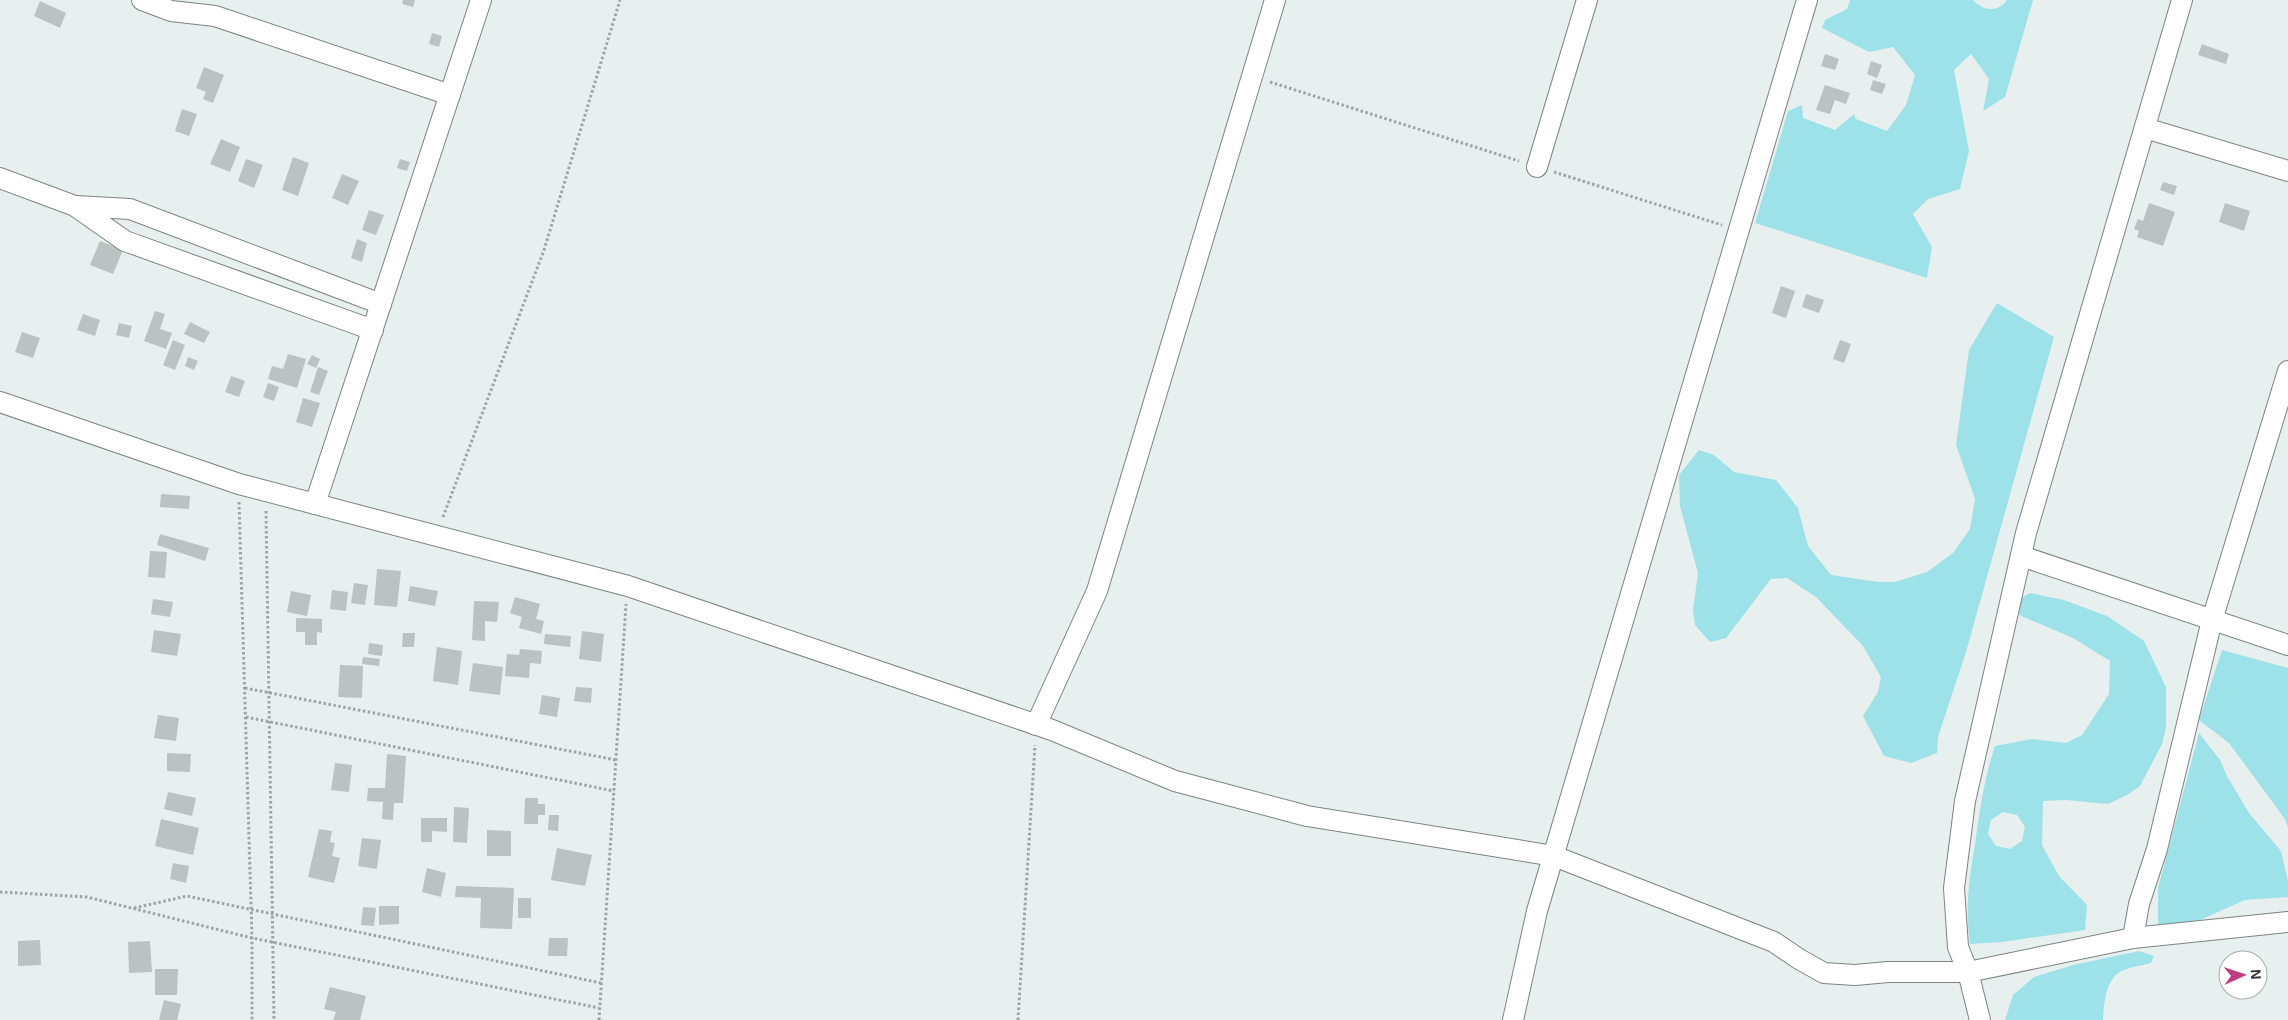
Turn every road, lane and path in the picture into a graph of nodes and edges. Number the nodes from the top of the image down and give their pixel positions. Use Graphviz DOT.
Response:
graph roads {
  1 [pos="142,0"];
  2 [pos="481,0"];
  3 [pos="620,0"];
  4 [pos="1275,0"];
  5 [pos="1587,0"];
  6 [pos="1808,0"];
  7 [pos="2182,0"];
  8 [pos="1254,77"];
  9 [pos="450,95"];
  10 [pos="2145,128"];
  11 [pos="1538,167"];
  12 [pos="2288,171"];
  13 [pos="0,178"];
  14 [pos="75,206"];
  15 [pos="1739,230"];
  16 [pos="381,304"];
  17 [pos="373,330"];
  18 [pos="2288,371"];
  19 [pos="0,402"];
  20 [pos="239,484"];
  21 [pos="266,491"];
  22 [pos="316,504"];
  23 [pos="436,536"];
  24 [pos="2021,556"];
  25 [pos="628,586"];
  26 [pos="2212,620"];
  27 [pos="2288,645"];
  28 [pos="245,688"];
  29 [pos="269,692"];
  30 [pos="246,717"];
  31 [pos="269,722"];
  32 [pos="1036,725"];
  33 [pos="616,760"];
  34 [pos="614,791"];
  35 [pos="1554,856"];
  36 [pos="0,892"];
  37 [pos="132,908"];
  38 [pos="251,910"];
  39 [pos="272,914"];
  40 [pos="2288,922"];
  41 [pos="252,938"];
  42 [pos="2133,938"];
  43 [pos="273,942"];
  44 [pos="1968,972"];
  45 [pos="601,983"];
  46 [pos="599,1008"];
  47 [pos="252,1020"];
  48 [pos="274,1020"];
  49 [pos="598,1020"];
  50 [pos="1018,1020"];
  51 [pos="1513,1020"];
  52 [pos="1980,1020"];
  1 -- 9 [label="street"];
  2 -- 9 [label="street"];
  3 -- 23 [label="path"];
  4 -- 8 [label="street"];
  5 -- 11 [label="street"];
  6 -- 15 [label="street"];
  7 -- 10 [label="street"];
  8 -- 11 [label="path"];
  8 -- 32 [label="street"];
  9 -- 16 [label="street"];
  10 -- 12 [label="street"];
  10 -- 24 [label="street"];
  11 -- 15 [label="path"];
  13 -- 14 [label="street"];
  14 -- 16 [label="street"];
  14 -- 17 [label="street"];
  15 -- 35 [label="street"];
  16 -- 17 [label="street"];
  17 -- 22 [label="street"];
  18 -- 26 [label="street"];
  19 -- 20 [label="street"];
  20 -- 21 [label="street"];
  20 -- 28 [label="path"];
  21 -- 22 [label="street"];
  21 -- 29 [label="path"];
  22 -- 23 [label="street"];
  23 -- 25 [label="street"];
  24 -- 26 [label="street"];
  24 -- 44 [label="street"];
  25 -- 32 [label="street"];
  25 -- 33 [label="path"];
  26 -- 27 [label="street"];
  26 -- 42 [label="street"];
  28 -- 29 [label="path"];
  28 -- 30 [label="path"];
  29 -- 31 [label="path"];
  29 -- 33 [label="path"];
  30 -- 31 [label="path"];
  30 -- 38 [label="path"];
  31 -- 34 [label="path"];
  31 -- 39 [label="path"];
  32 -- 35 [label="street"];
  32 -- 50 [label="path"];
  33 -- 34 [label="path"];
  34 -- 45 [label="path"];
  35 -- 44 [label="street"];
  35 -- 51 [label="street"];
  36 -- 37 [label="path"];
  37 -- 38 [label="path"];
  37 -- 41 [label="path"];
  38 -- 39 [label="path"];
  38 -- 41 [label="path"];
  39 -- 43 [label="path"];
  39 -- 45 [label="path"];
  40 -- 42 [label="street"];
  41 -- 43 [label="path"];
  41 -- 47 [label="path"];
  42 -- 44 [label="street"];
  43 -- 46 [label="path"];
  43 -- 48 [label="path"];
  44 -- 52 [label="street"];
  45 -- 46 [label="path"];
  46 -- 49 [label="path"];
}
